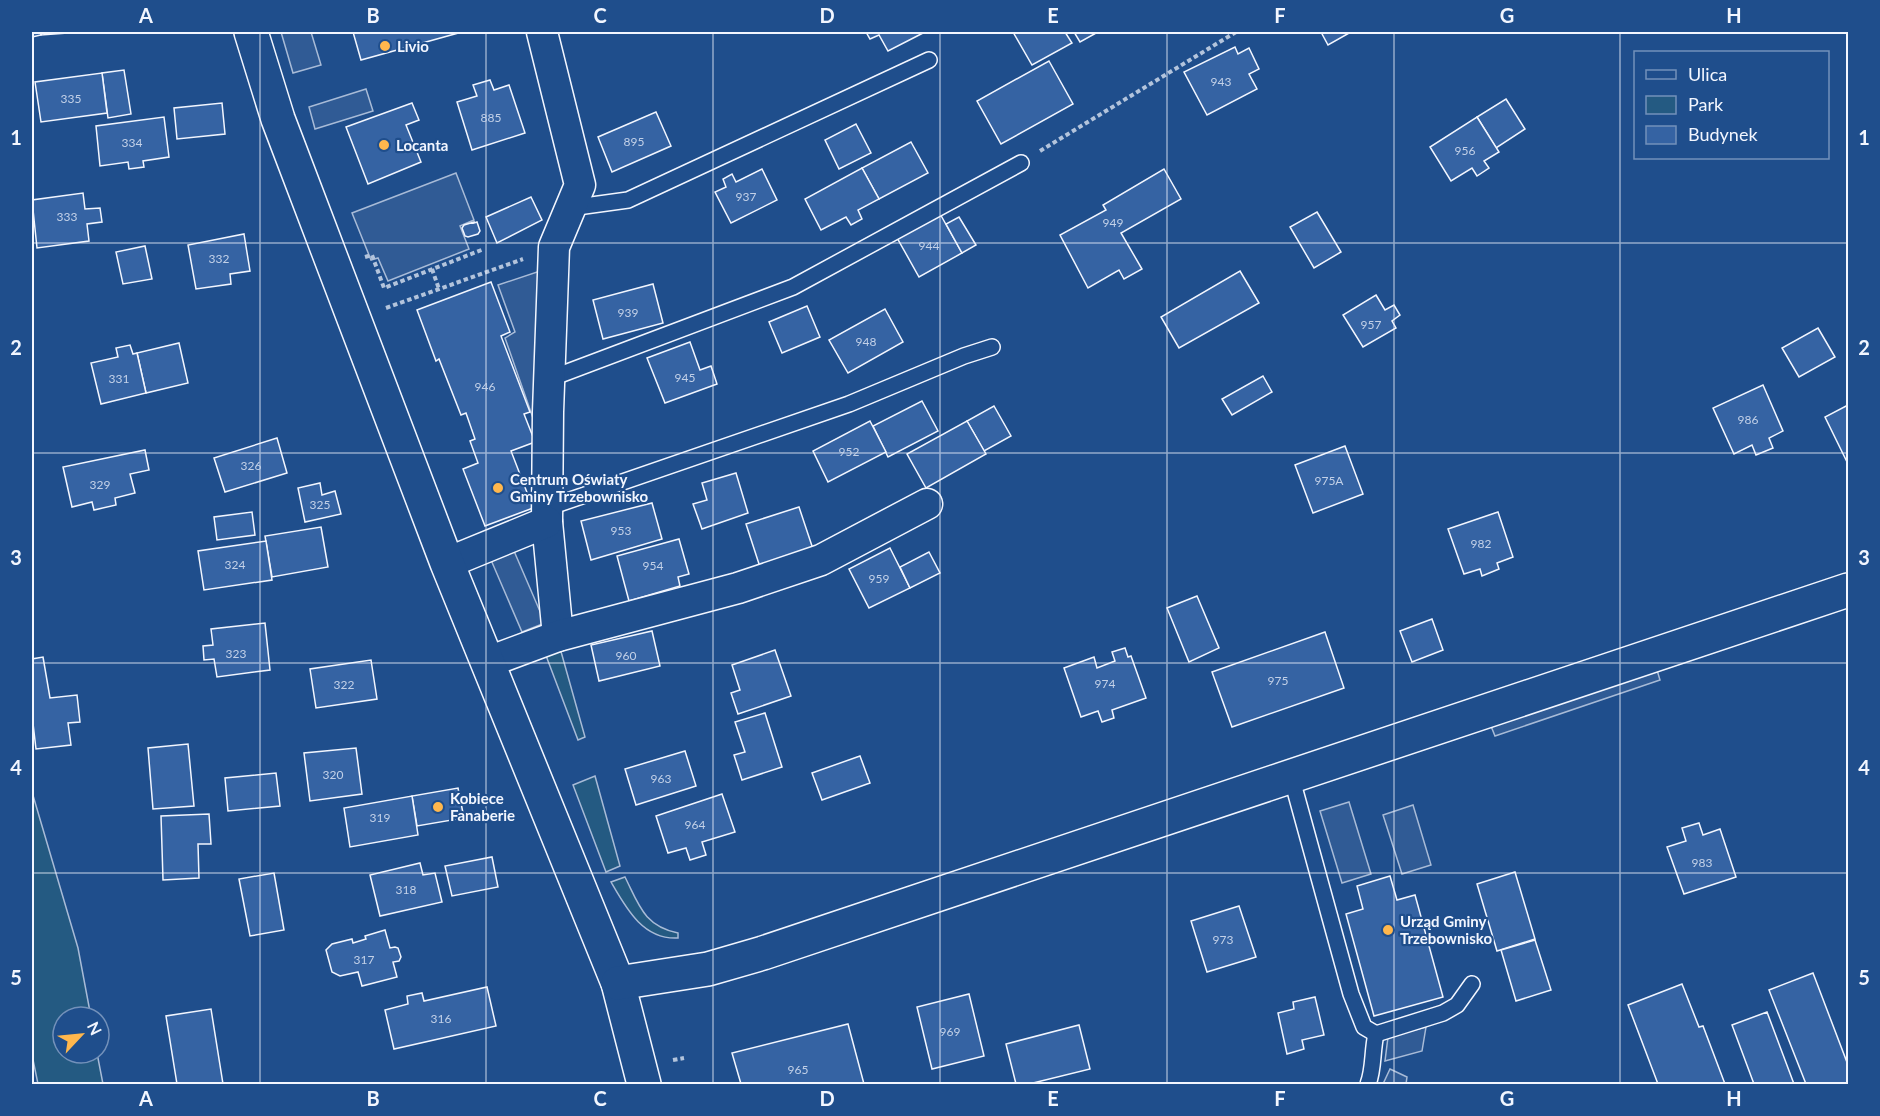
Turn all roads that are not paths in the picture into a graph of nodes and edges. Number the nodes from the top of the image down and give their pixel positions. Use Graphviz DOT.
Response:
graph roads {
  1 [pos="252,32"];
  2 [pos="542,32"];
  3 [pos="929,60"];
  4 [pos="1021,163"];
  5 [pos="570,208"];
  6 [pos="992,347"];
  7 [pos="549,379"];
  8 [pos="927,504"];
  9 [pos="547,515"];
  10 [pos="447,563"];
  11 [pos="1848,590"];
  12 [pos="558,636"];
  13 [pos="488,662"];
  14 [pos="1291,776"];
  15 [pos="618,983"];
  16 [pos="1472,984"];
  17 [pos="1376,1034"];
  18 [pos="644,1084"];
  19 [pos="1368,1084"];
  1 -- 10 [label="street"];
  2 -- 5 [label="street"];
  3 -- 5 [label="lane"];
  4 -- 7 [label="lane"];
  5 -- 7 [label="street"];
  6 -- 9 [label="lane"];
  7 -- 9 [label="street"];
  8 -- 12 [label="street"];
  9 -- 10 [label="street"];
  9 -- 12 [label="street"];
  10 -- 13 [label="street"];
  11 -- 14 [label="street"];
  12 -- 13 [label="street"];
  13 -- 15 [label="street"];
  14 -- 15 [label="street"];
  14 -- 17 [label="lane"];
  15 -- 18 [label="street"];
  16 -- 17 [label="lane"];
  17 -- 19 [label="lane"];
}
